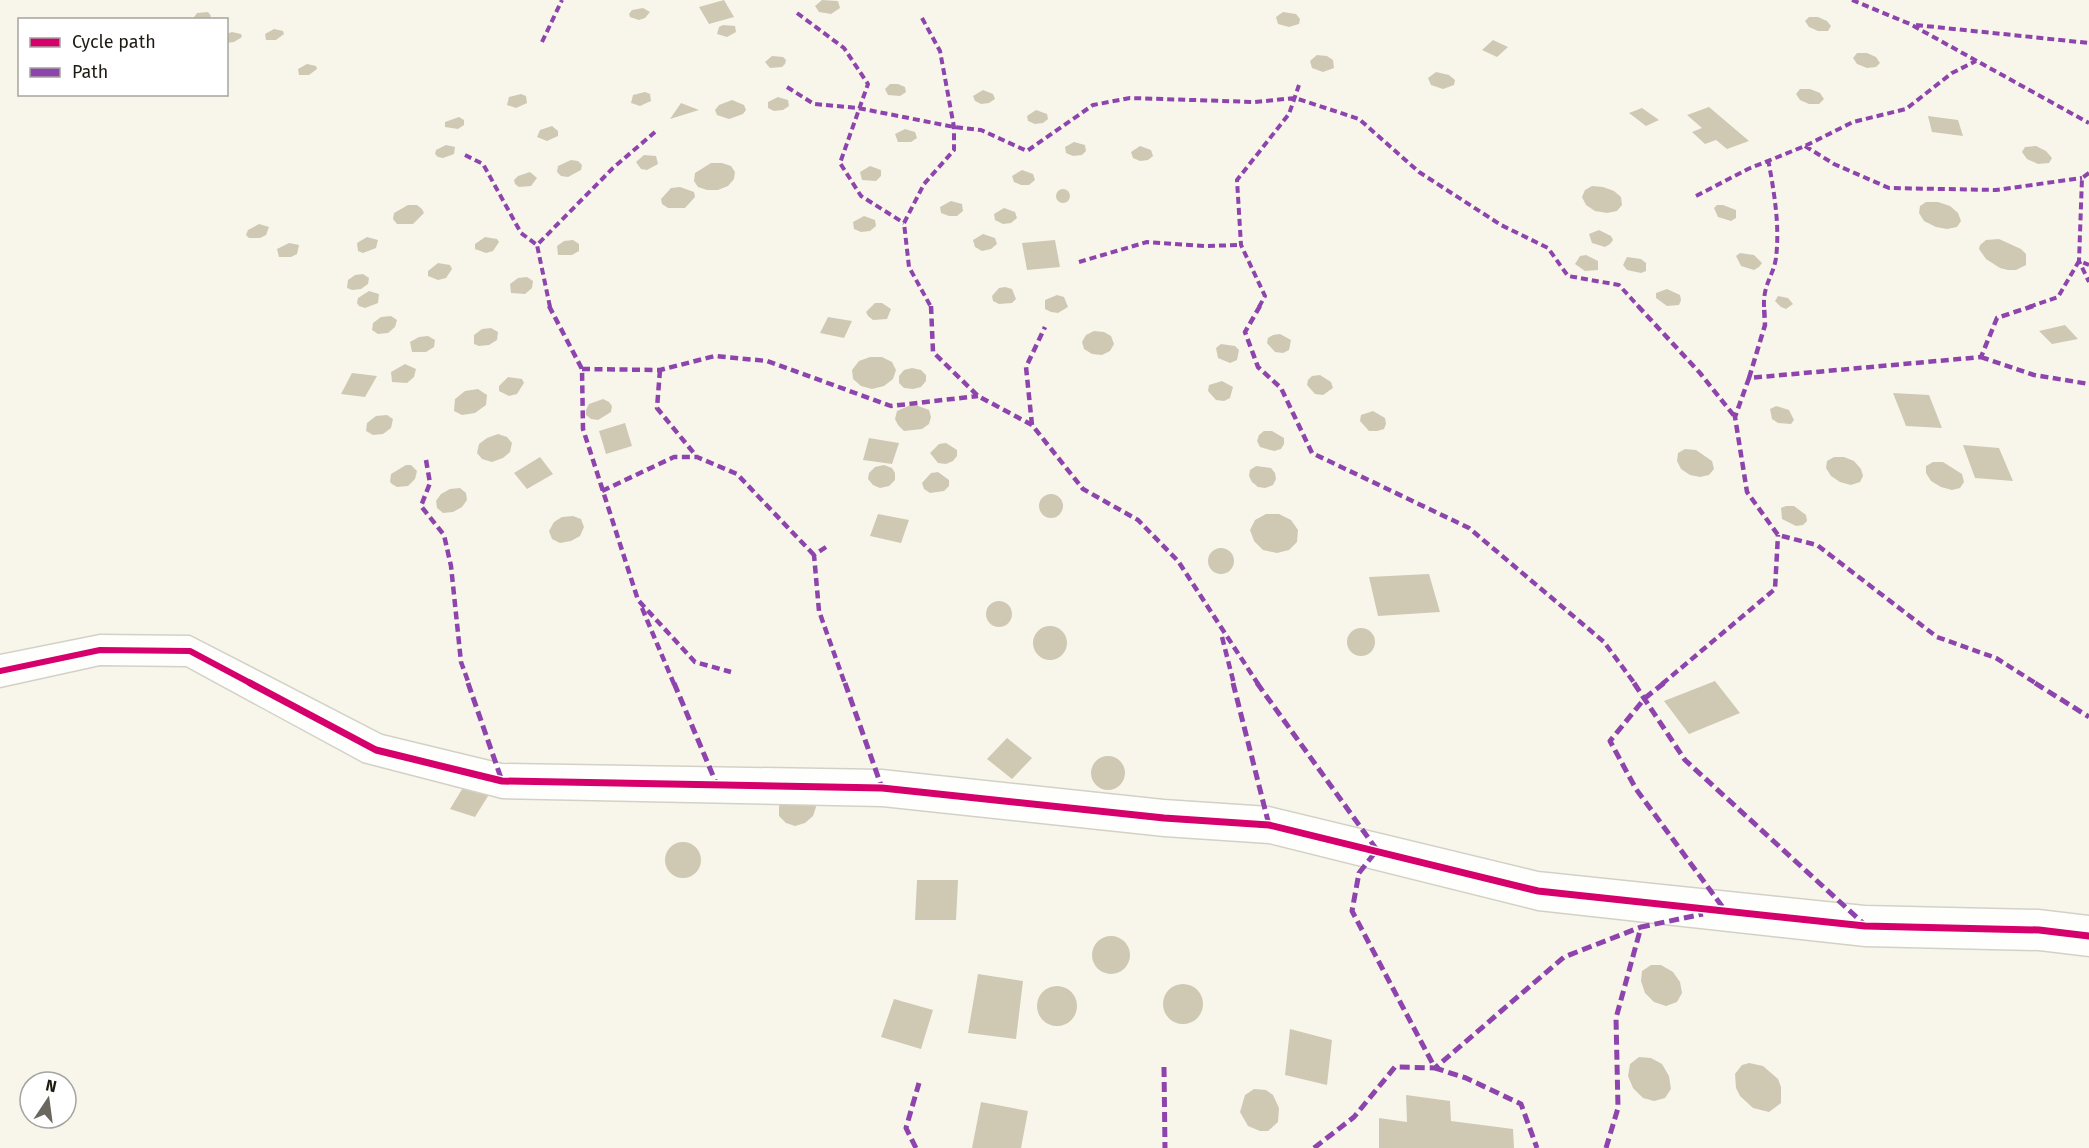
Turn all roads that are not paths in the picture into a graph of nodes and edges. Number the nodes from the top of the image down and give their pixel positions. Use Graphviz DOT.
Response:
graph roads {
  1 [pos="0,671"];
  2 [pos="2089,936"];
  1 -- 2 [label="street"];
}
